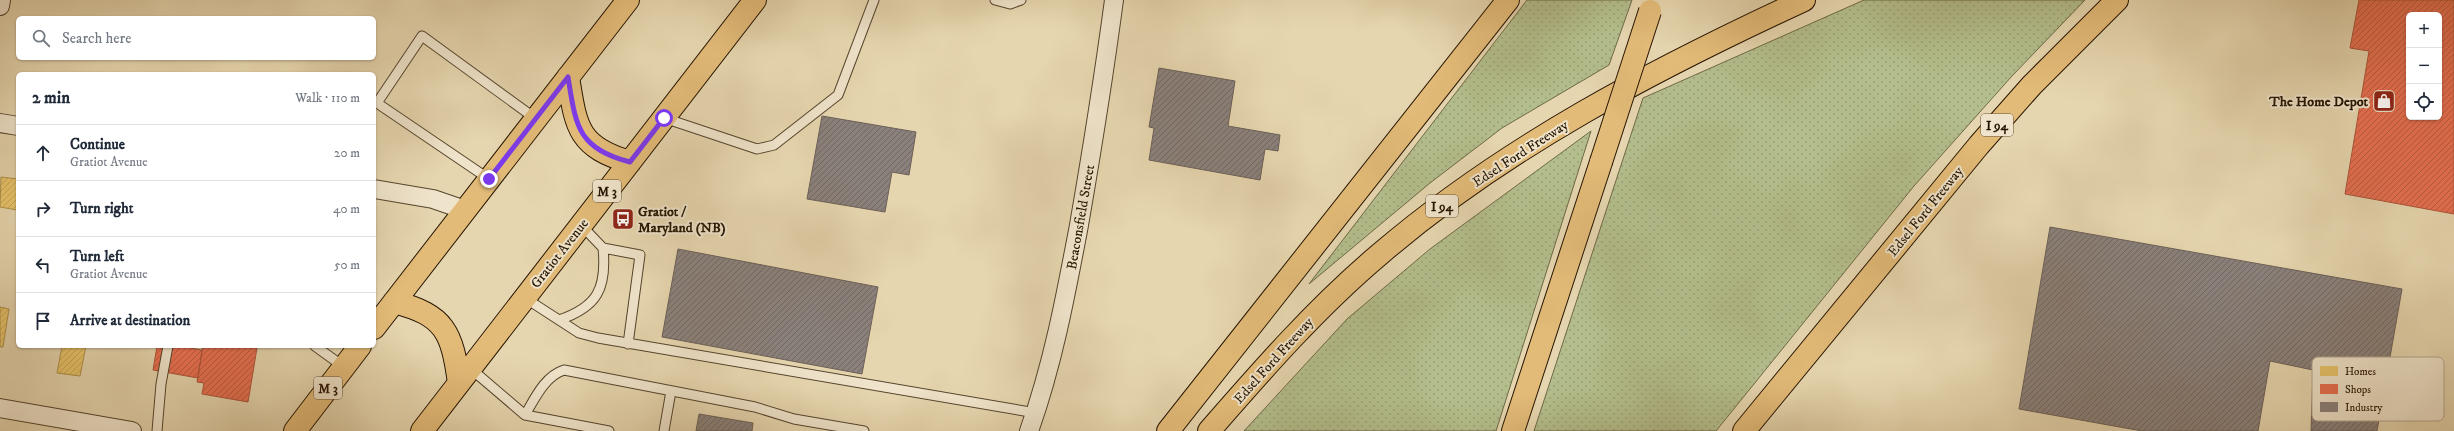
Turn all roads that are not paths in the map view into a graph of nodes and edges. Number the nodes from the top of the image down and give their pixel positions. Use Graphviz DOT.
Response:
graph roads {
  1 [pos="1,0"];
  2 [pos="628,0"];
  3 [pos="755,0"];
  4 [pos="874,0"];
  5 [pos="995,0"];
  6 [pos="1021,0"];
  7 [pos="1114,0"];
  8 [pos="1508,0"];
  9 [pos="1804,0"];
  10 [pos="2117,0"];
  11 [pos="0,6"];
  12 [pos="1652,6"];
  13 [pos="568,77"];
  14 [pos="664,118"];
  15 [pos="536,119"];
  16 [pos="0,123"];
  17 [pos="16,126"];
  18 [pos="630,162"];
  19 [pos="489,179"];
  20 [pos="376,189"];
  21 [pos="465,210"];
  22 [pos="581,225"];
  23 [pos="603,248"];
  24 [pos="525,298"];
  25 [pos="394,302"];
  26 [pos="559,320"];
  27 [pos="376,325"];
  28 [pos="628,344"];
  29 [pos="168,348"];
  30 [pos="318,348"];
  31 [pos="358,348"];
  32 [pos="344,367"];
  33 [pos="465,375"];
  34 [pos="671,391"];
  35 [pos="0,408"];
  36 [pos="1036,413"];
  37 [pos="525,414"];
  38 [pos="132,431"];
  39 [pos="157,431"];
  40 [pos="295,431"];
  41 [pos="422,431"];
  42 [pos="610,431"];
  43 [pos="664,431"];
  44 [pos="864,431"];
  45 [pos="1030,431"];
  46 [pos="1168,431"];
  47 [pos="1209,431"];
  48 [pos="1513,431"];
  49 [pos="1744,431"];
  1 -- 11 [label="street"];
  2 -- 13 [label="main road"];
  3 -- 14 [label="main road, Gratiot Avenue / M 3"];
  4 -- 14 [label="lane"];
  5 -- 6 [label="lane"];
  7 -- 36 [label="street, Beaconsfield Street"];
  8 -- 46 [label="main road"];
  9 -- 47 [label="main road, Edsel Ford Freeway / I 94"];
  10 -- 49 [label="main road, Edsel Ford Freeway / I 94"];
  12 -- 48 [label="main road, bridge"];
  13 -- 15 [label="main road"];
  13 -- 18 [label="main road"];
  14 -- 18 [label="main road, Gratiot Avenue / M 3"];
  15 -- 19 [label="main road"];
  15 -- 19 [label="lane"];
  16 -- 17 [label="street"];
  18 -- 22 [label="main road, Gratiot Avenue / M 3"];
  19 -- 21 [label="main road"];
  20 -- 21 [label="street"];
  21 -- 25 [label="main road"];
  22 -- 23 [label="lane"];
  22 -- 24 [label="main road, Gratiot Avenue / M 3"];
  23 -- 26 [label="lane"];
  23 -- 28 [label="lane"];
  24 -- 26 [label="lane"];
  24 -- 33 [label="main road, Gratiot Avenue / M 3"];
  25 -- 27 [label="main road"];
  25 -- 33 [label="main road"];
  26 -- 28 [label="lane"];
  28 -- 36 [label="lane"];
  29 -- 39 [label="lane"];
  30 -- 32 [label="lane"];
  31 -- 32 [label="main road, M 3"];
  32 -- 40 [label="main road, M 3"];
  33 -- 37 [label="lane"];
  33 -- 41 [label="main road, Gratiot Avenue / M 3"];
  34 -- 37 [label="lane"];
  34 -- 43 [label="lane"];
  34 -- 44 [label="lane"];
  35 -- 38 [label="street"];
  36 -- 45 [label="street, Beaconsfield Street"];
  37 -- 42 [label="lane"];
}
